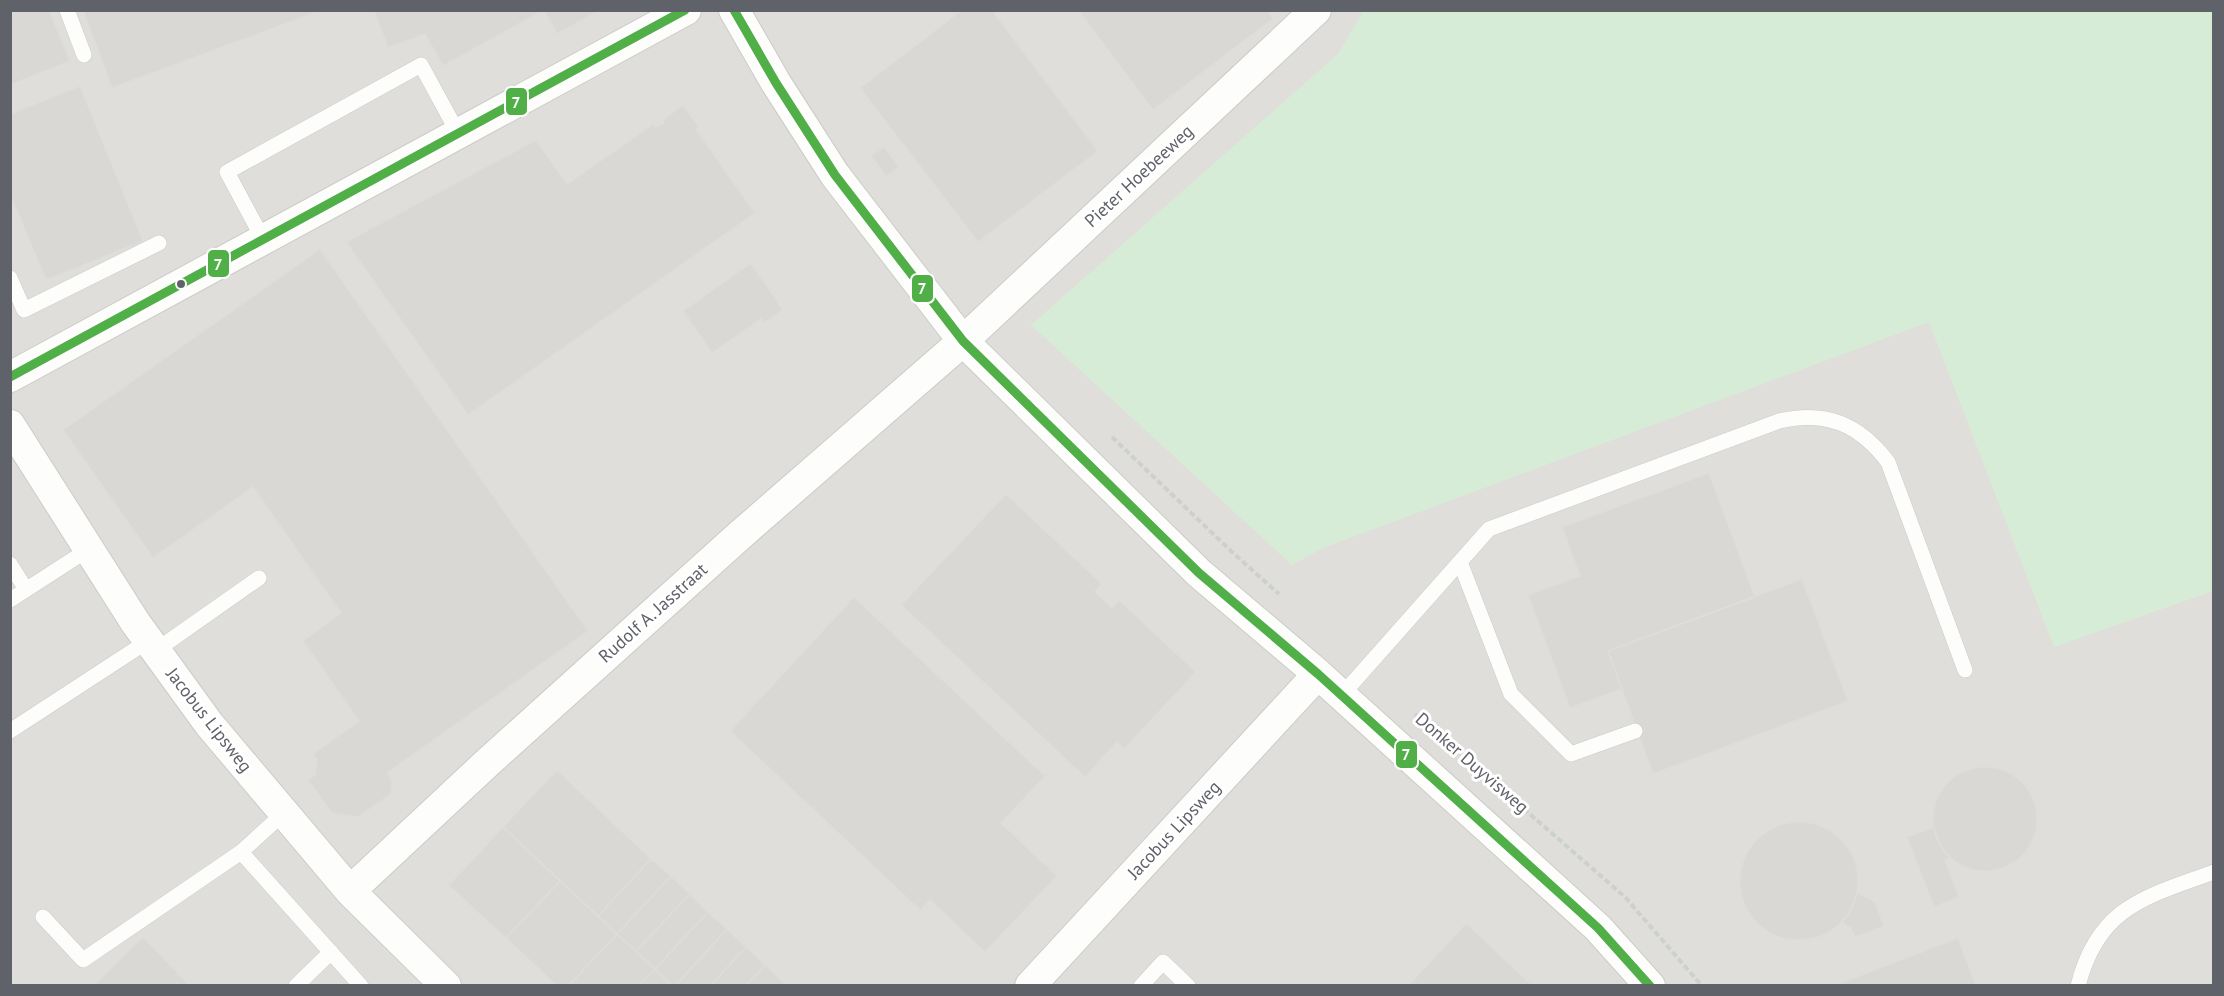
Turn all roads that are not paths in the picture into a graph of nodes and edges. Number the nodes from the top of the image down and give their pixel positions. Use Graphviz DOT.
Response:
graph roads {
  1 [pos="67,10"];
  2 [pos="686,10"];
  3 [pos="734,10"];
  4 [pos="1316,10"];
  5 [pos="84,56"];
  6 [pos="458,133"];
  7 [pos="263,239"];
  8 [pos="159,243"];
  9 [pos="10,278"];
  10 [pos="963,341"];
  11 [pos="10,377"];
  12 [pos="15,442"];
  13 [pos="89,549"];
  14 [pos="1460,561"];
  15 [pos="10,564"];
  16 [pos="259,578"];
  17 [pos="22,583"];
  18 [pos="10,600"];
  19 [pos="151,646"];
  20 [pos="1965,670"];
  21 [pos="1318,674"];
  22 [pos="1341,696"];
  23 [pos="10,731"];
  24 [pos="1635,731"];
  25 [pos="284,813"];
  26 [pos="241,852"];
  27 [pos="2214,872"];
  28 [pos="350,891"];
  29 [pos="43,917"];
  30 [pos="331,952"];
  31 [pos="296,986"];
  32 [pos="361,986"];
  33 [pos="446,986"];
  34 [pos="1030,986"];
  35 [pos="1141,986"];
  36 [pos="1188,986"];
  37 [pos="1650,986"];
  38 [pos="2078,986"];
  1 -- 5 [label="lane"];
  2 -- 6 [label="street"];
  3 -- 10 [label="street, Donker Duyvisweg"];
  4 -- 10 [label="street, Pieter Hoebeeweg"];
  6 -- 7 [label="street"];
  6 -- 7 [label="lane"];
  7 -- 11 [label="street"];
  8 -- 9 [label="lane"];
  10 -- 21 [label="street, Donker Duyvisweg"];
  10 -- 28 [label="street, Rudolf A. Jasstraat"];
  12 -- 13 [label="street, Jacobus Lipsweg"];
  13 -- 18 [label="lane"];
  13 -- 19 [label="street, Jacobus Lipsweg"];
  14 -- 20 [label="lane"];
  14 -- 22 [label="lane"];
  14 -- 24 [label="lane"];
  15 -- 17 [label="lane"];
  16 -- 19 [label="lane"];
  19 -- 23 [label="lane"];
  19 -- 25 [label="street, Jacobus Lipsweg"];
  21 -- 22 [label="street, Donker Duyvisweg"];
  21 -- 34 [label="street, Jacobus Lipsweg"];
  22 -- 37 [label="street, Donker Duyvisweg"];
  25 -- 26 [label="lane"];
  25 -- 28 [label="street, Jacobus Lipsweg"];
  26 -- 29 [label="lane"];
  26 -- 30 [label="lane"];
  27 -- 38 [label="lane"];
  28 -- 33 [label="street, Jacobus Lipsweg"];
  30 -- 31 [label="lane"];
  30 -- 32 [label="lane"];
  35 -- 36 [label="lane"];
}
